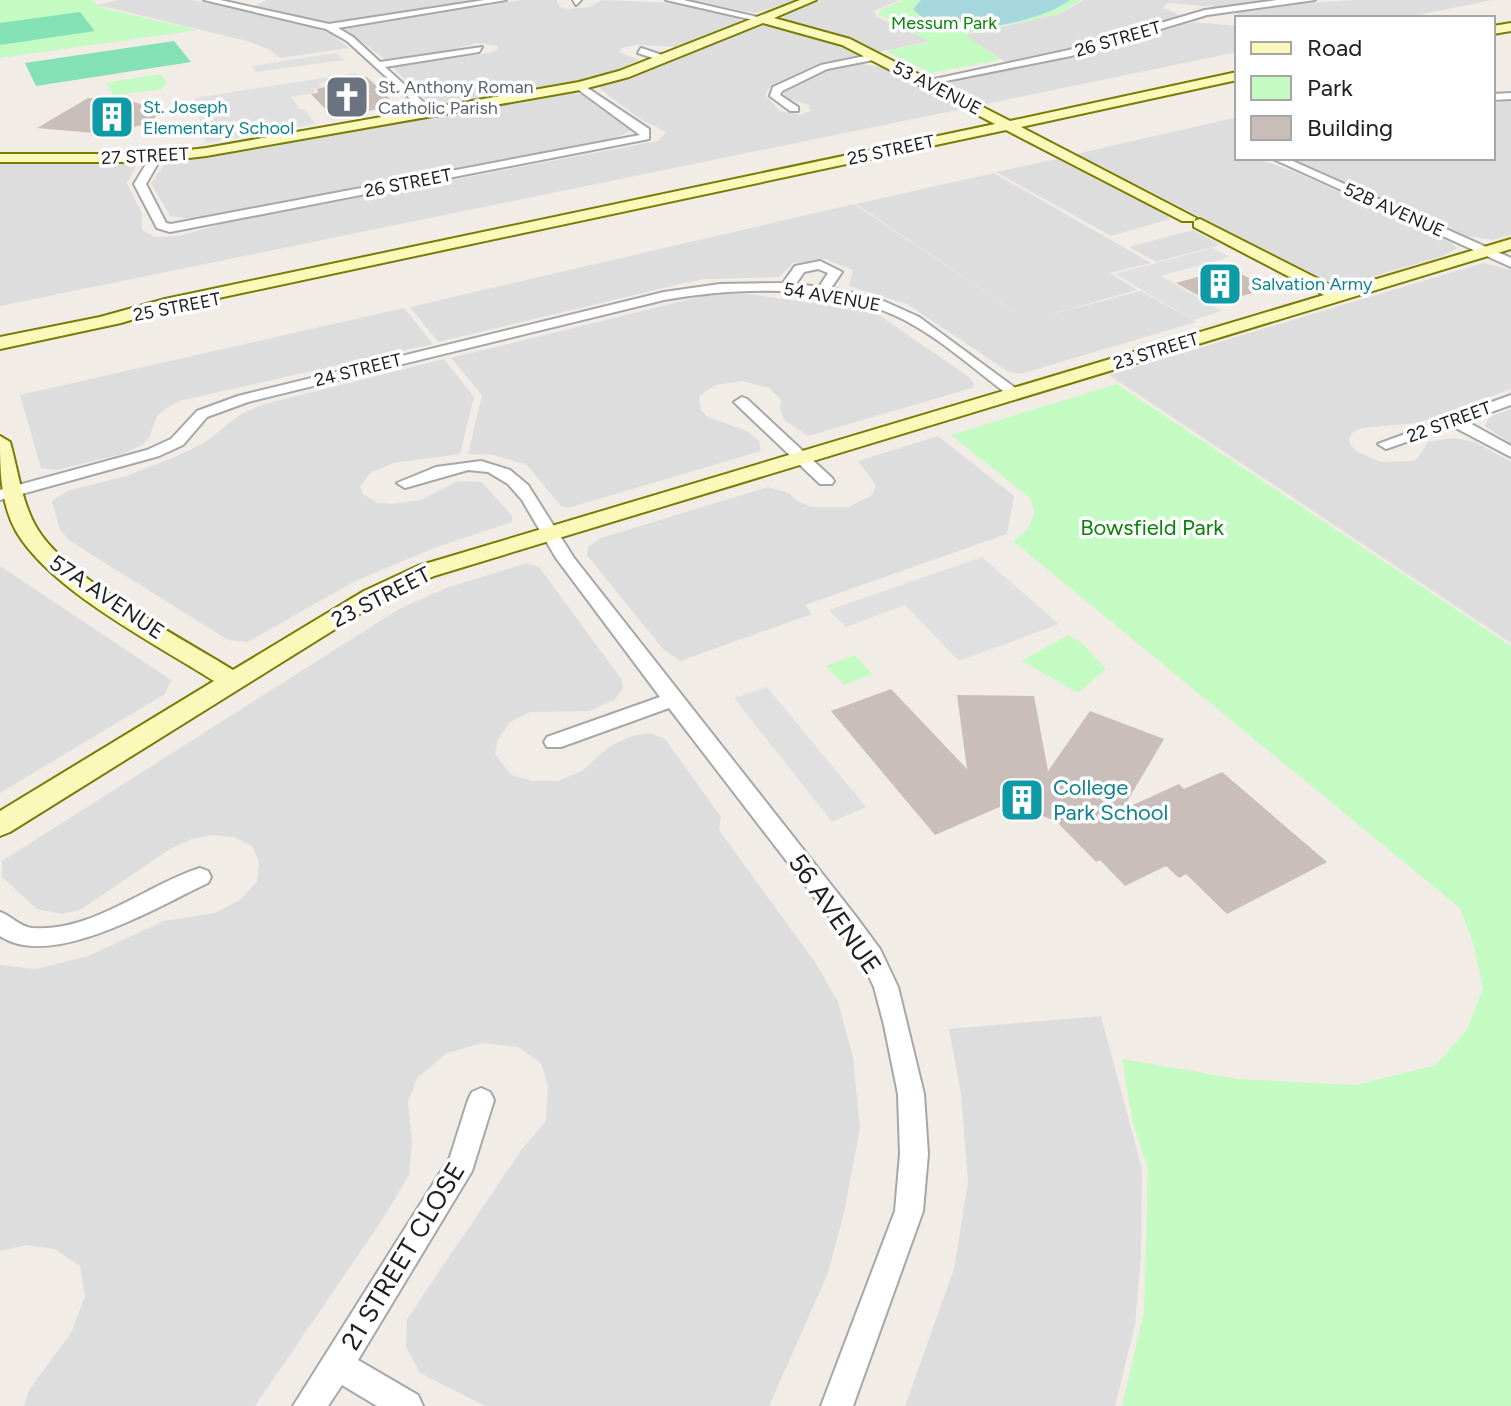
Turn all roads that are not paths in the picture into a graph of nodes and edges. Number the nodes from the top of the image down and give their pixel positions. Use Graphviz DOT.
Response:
graph roads {
  1 [pos="208,0"];
  2 [pos="256,0"];
  3 [pos="502,0"];
  4 [pos="670,0"];
  5 [pos="810,0"];
  6 [pos="1311,0"];
  7 [pos="237,6"];
  8 [pos="1181,7"];
  9 [pos="1205,13"];
  10 [pos="762,19"];
  11 [pos="1229,20"];
  12 [pos="329,27"];
  13 [pos="479,49"];
  14 [pos="641,51"];
  15 [pos="875,57"];
  16 [pos="662,58"];
  17 [pos="379,65"];
  18 [pos="1235,76"];
  19 [pos="926,82"];
  20 [pos="580,86"];
  21 [pos="1235,87"];
  22 [pos="794,109"];
  23 [pos="428,112"];
  24 [pos="1010,125"];
  25 [pos="1025,132"];
  26 [pos="0,158"];
  27 [pos="155,158"];
  28 [pos="1281,160"];
  29 [pos="544,225"];
  30 [pos="1511,244"];
  31 [pos="1486,252"];
  32 [pos="1511,263"];
  33 [pos="719,285"];
  34 [pos="786,288"];
  35 [pos="822,293"];
  36 [pos="1339,296"];
  37 [pos="0,343"];
  38 [pos="1015,393"];
  39 [pos="1511,400"];
  40 [pos="742,402"];
  41 [pos="1454,421"];
  42 [pos="0,442"];
  43 [pos="1386,444"];
  44 [pos="1511,452"];
  45 [pos="802,458"];
  46 [pos="826,481"];
  47 [pos="405,483"];
  48 [pos="7,493"];
  49 [pos="550,533"];
  50 [pos="232,681"];
  51 [pos="671,700"];
  52 [pos="554,742"];
  53 [pos="0,825"];
  54 [pos="200,877"];
  55 [pos="0,921"];
  56 [pos="481,1100"];
  57 [pos="338,1365"];
  58 [pos="309,1406"];
  59 [pos="407,1406"];
  60 [pos="837,1406"];
  1 -- 7 [label="street"];
  2 -- 7 [label="street"];
  3 -- 12 [label="street"];
  4 -- 10 [label="street, 53 AVENUE"];
  5 -- 10 [label="street, 27 STREET"];
  6 -- 9 [label="street, 26 STREET"];
  7 -- 12 [label="street"];
  8 -- 9 [label="street"];
  9 -- 11 [label="street"];
  9 -- 19 [label="street, 26 STREET"];
  10 -- 15 [label="street, 53 AVENUE"];
  10 -- 16 [label="street, 27 STREET"];
  12 -- 17 [label="street"];
  13 -- 17 [label="street"];
  14 -- 16 [label="street"];
  15 -- 19 [label="street, 53 AVENUE"];
  15 -- 22 [label="street"];
  16 -- 20 [label="street, 27 STREET"];
  17 -- 23 [label="street"];
  18 -- 24 [label="street, 25 STREET"];
  19 -- 24 [label="street, 53 AVENUE"];
  20 -- 23 [label="street, 27 STREET"];
  20 -- 27 [label="street, 26 STREET"];
  21 -- 25 [label="street, 25 STREET"];
  23 -- 27 [label="street, 27 STREET"];
  24 -- 25 [label="street, 53 AVENUE"];
  24 -- 29 [label="street, 25 STREET"];
  25 -- 29 [label="street, 25 STREET"];
  25 -- 36 [label="street, 53 AVENUE"];
  26 -- 27 [label="street, 27 STREET"];
  28 -- 31 [label="street, 52B AVENUE"];
  29 -- 37 [label="street, 25 STREET"];
  30 -- 31 [label="street, 23 STREET"];
  31 -- 32 [label="street, 52B AVENUE"];
  31 -- 36 [label="street, 23 STREET"];
  33 -- 34 [label="street, 54 AVENUE"];
  33 -- 48 [label="street, 24 STREET"];
  34 -- 35 [label="street, 54 AVENUE"];
  34 -- 35 [label="street"];
  35 -- 38 [label="street, 54 AVENUE"];
  36 -- 38 [label="street, 23 STREET"];
  38 -- 45 [label="street, 23 STREET"];
  39 -- 41 [label="street, 22 STREET"];
  40 -- 45 [label="street"];
  41 -- 43 [label="street, 22 STREET"];
  41 -- 44 [label="street"];
  42 -- 48 [label="street, 57A AVENUE"];
  45 -- 46 [label="street"];
  45 -- 49 [label="street, 23 STREET"];
  47 -- 49 [label="street, 56 AVENUE"];
  48 -- 50 [label="street, 57A AVENUE"];
  49 -- 50 [label="street, 23 STREET"];
  49 -- 51 [label="street, 56 AVENUE"];
  50 -- 53 [label="street, 23 STREET"];
  51 -- 52 [label="street"];
  51 -- 60 [label="street, 56 AVENUE"];
  54 -- 55 [label="street"];
  56 -- 57 [label="street, 21 STREET CLOSE"];
  57 -- 58 [label="street, 21 STREET CLOSE"];
  57 -- 59 [label="street, 21 STREET CLOSE"];
}
